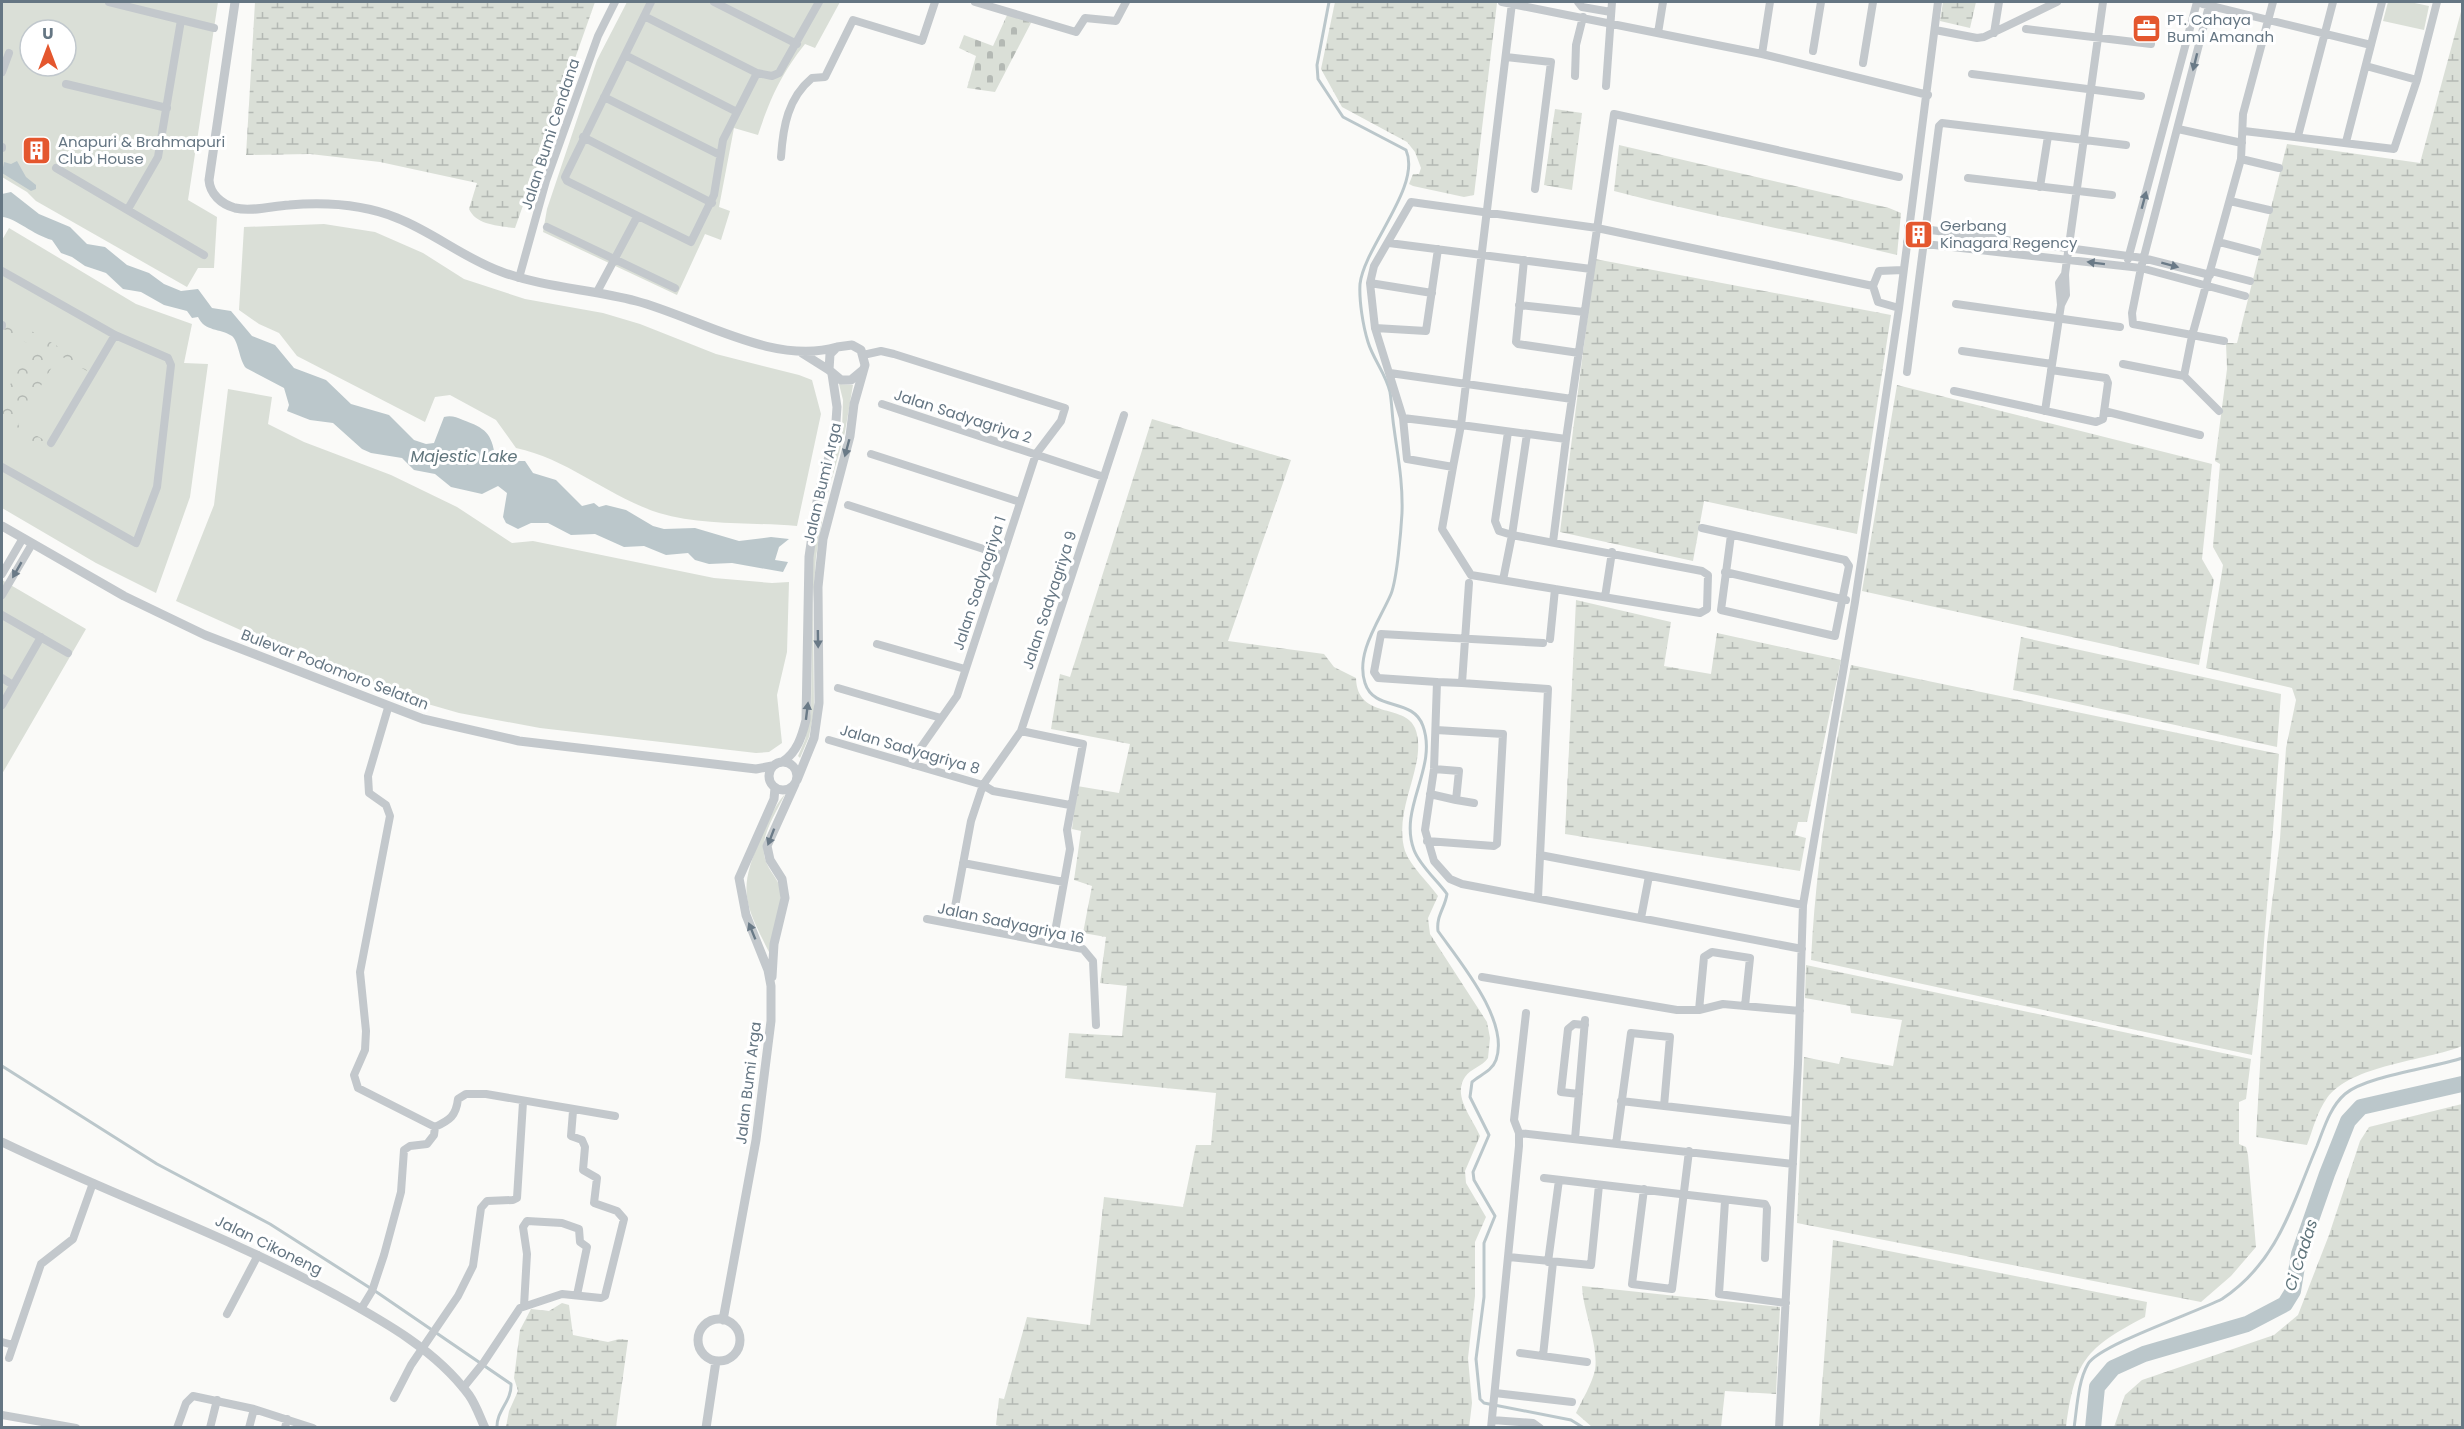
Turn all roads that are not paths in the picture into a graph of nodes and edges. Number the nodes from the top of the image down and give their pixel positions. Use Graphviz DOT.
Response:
graph roads {
  1 [pos="109,2"];
  2 [pos="235,2"];
  3 [pos="615,2"];
  4 [pos="651,2"];
  5 [pos="714,2"];
  6 [pos="733,2"];
  7 [pos="813,2"];
  8 [pos="819,2"];
  9 [pos="935,2"];
  10 [pos="975,2"];
  11 [pos="1126,2"];
  12 [pos="1502,2"];
  13 [pos="1578,2"];
  14 [pos="1612,2"];
  15 [pos="1664,2"];
  16 [pos="1770,2"];
  17 [pos="1821,2"];
  18 [pos="1873,2"];
  19 [pos="1938,2"];
  20 [pos="1999,2"];
  21 [pos="2057,2"];
  22 [pos="2103,2"];
  23 [pos="2197,2"];
  24 [pos="2273,2"];
  25 [pos="2333,2"];
  26 [pos="2382,2"];
  27 [pos="2437,2"];
  28 [pos="1512,3"];
  29 [pos="2209,3"];
  30 [pos="2044,5"];
  31 [pos="732,10"];
  32 [pos="1611,12"];
  33 [pos="812,15"];
  34 [pos="644,16"];
  35 [pos="1584,17"];
  36 [pos="181,20"];
  37 [pos="2268,21"];
  38 [pos="1612,23"];
  39 [pos="214,28"];
  40 [pos="2026,29"];
  41 [pos="1935,30"];
  42 [pos="1658,33"];
  43 [pos="1994,33"];
  44 [pos="2325,34"];
  45 [pos="2096,37"];
  46 [pos="797,44"];
  47 [pos="2151,44"];
  48 [pos="2371,45"];
  49 [pos="1813,51"];
  50 [pos="9,53"];
  51 [pos="1762,54"];
  52 [pos="625,55"];
  53 [pos="1506,57"];
  54 [pos="1863,63"];
  55 [pos="2367,66"];
  56 [pos="2,72"];
  57 [pos="757,73"];
  58 [pos="1972,74"];
  59 [pos="1575,76"];
  60 [pos="2416,80"];
  61 [pos="66,84"];
  62 [pos="1606,86"];
  63 [pos="2089,88"];
  64 [pos="1928,95"];
  65 [pos="2141,96"];
  66 [pos="604,97"];
  67 [pos="167,108"];
  68 [pos="737,112"];
  69 [pos="2178,129"];
  70 [pos="2244,131"];
  71 [pos="2048,136"];
  72 [pos="2298,136"];
  73 [pos="583,137"];
  74 [pos="2082,141"];
  75 [pos="2346,142"];
  76 [pos="2242,143"];
  77 [pos="2126,146"];
  78 [pos="720,155"];
  79 [pos="781,156"];
  80 [pos="2241,159"];
  81 [pos="56,168"];
  82 [pos="2279,168"];
  83 [pos="1899,177"];
  84 [pos="1968,178"];
  85 [pos="2040,187"];
  86 [pos="1535,189"];
  87 [pos="2075,191"];
  88 [pos="2112,195"];
  89 [pos="2230,201"];
  90 [pos="712,203"];
  91 [pos="129,209"];
  92 [pos="2269,210"];
  93 [pos="1486,211"];
  94 [pos="637,217"];
  95 [pos="547,227"];
  96 [pos="1908,227"];
  97 [pos="1597,228"];
  98 [pos="1926,230"];
  99 [pos="1948,234"];
  100 [pos="1907,242"];
  101 [pos="2219,242"];
  102 [pos="1389,243"];
  103 [pos="1924,244"];
  104 [pos="1947,245"];
  105 [pos="1438,249"];
  106 [pos="2069,249"];
  107 [pos="2257,252"];
  108 [pos="1481,254"];
  109 [pos="204,255"];
  110 [pos="2129,256"];
  111 [pos="2144,258"];
  112 [pos="615,259"];
  113 [pos="1524,260"];
  114 [pos="2067,260"];
  115 [pos="2125,267"];
  116 [pos="2140,268"];
  117 [pos="1591,269"];
  118 [pos="1903,270"];
  119 [pos="2,271"];
  120 [pos="2211,273"];
  121 [pos="519,278"];
  122 [pos="2250,281"];
  123 [pos="1370,283"];
  124 [pos="1873,286"];
  125 [pos="2207,286"];
  126 [pos="675,288"];
  127 [pos="597,292"];
  128 [pos="1432,293"];
  129 [pos="2245,296"];
  130 [pos="1956,304"];
  131 [pos="1519,305"];
  132 [pos="1899,308"];
  133 [pos="1584,312"];
  134 [pos="2059,318"];
  135 [pos="2120,327"];
  136 [pos="1375,328"];
  137 [pos="115,335"];
  138 [pos="2192,336"];
  139 [pos="2224,341"];
  140 [pos="837,346"];
  141 [pos="797,351"];
  142 [pos="1962,351"];
  143 [pos="1579,353"];
  144 [pos="863,355"];
  145 [pos="2123,364"];
  146 [pos="2051,367"];
  147 [pos="863,370"];
  148 [pos="831,372"];
  149 [pos="1907,372"];
  150 [pos="1390,373"];
  151 [pos="2184,376"];
  152 [pos="1466,384"];
  153 [pos="1954,391"];
  154 [pos="1572,399"];
  155 [pos="882,404"];
  156 [pos="2045,411"];
  157 [pos="2104,411"];
  158 [pos="2219,411"];
  159 [pos="1124,415"];
  160 [pos="1403,418"];
  161 [pos="1461,426"];
  162 [pos="1508,432"];
  163 [pos="1527,434"];
  164 [pos="2200,435"];
  165 [pos="1566,439"];
  166 [pos="51,443"];
  167 [pos="871,454"];
  168 [pos="1036,454"];
  169 [pos="2,467"];
  170 [pos="1453,467"];
  171 [pos="1104,477"];
  172 [pos="1020,502"];
  173 [pos="848,505"];
  174 [pos="2,525"];
  175 [pos="1702,528"];
  176 [pos="1512,534"];
  177 [pos="1731,535"];
  178 [pos="28,541"];
  179 [pos="1552,542"];
  180 [pos="1612,552"];
  181 [pos="1002,555"];
  182 [pos="1725,572"];
  183 [pos="2,574"];
  184 [pos="1503,580"];
  185 [pos="1469,583"];
  186 [pos="1555,589"];
  187 [pos="2,595"];
  188 [pos="1605,597"];
  189 [pos="1843,600"];
  190 [pos="1855,602"];
  191 [pos="2,615"];
  192 [pos="41,637"];
  193 [pos="1465,639"];
  194 [pos="877,644"];
  195 [pos="68,653"];
  196 [pos="965,669"];
  197 [pos="2,678"];
  198 [pos="1437,682"];
  199 [pos="1462,683"];
  200 [pos="13,685"];
  201 [pos="838,688"];
  202 [pos="2,705"];
  203 [pos="388,708"];
  204 [pos="941,718"];
  205 [pos="1436,730"];
  206 [pos="1021,731"];
  207 [pos="829,740"];
  208 [pos="782,762"];
  209 [pos="914,765"];
  210 [pos="772,766"];
  211 [pos="756,769"];
  212 [pos="1434,769"];
  213 [pos="796,782"];
  214 [pos="772,785"];
  215 [pos="983,785"];
  216 [pos="1430,795"];
  217 [pos="1456,800"];
  218 [pos="1474,803"];
  219 [pos="1071,805"];
  220 [pos="1427,841"];
  221 [pos="1540,855"];
  222 [pos="963,863"];
  223 [pos="1649,876"];
  224 [pos="1064,882"];
  225 [pos="1538,898"];
  226 [pos="1803,905"];
  227 [pos="1641,918"];
  228 [pos="927,919"];
  229 [pos="952,923"];
  230 [pos="1053,943"];
  231 [pos="1803,949"];
  232 [pos="1482,977"];
  233 [pos="771,986"];
  234 [pos="1745,1006"];
  235 [pos="1699,1010"];
  236 [pos="1800,1011"];
  237 [pos="1526,1013"];
  238 [pos="1096,1025"];
  239 [pos="1579,1094"];
  240 [pos="1621,1101"];
  241 [pos="523,1102"];
  242 [pos="1664,1106"];
  243 [pos="573,1111"];
  244 [pos="615,1116"];
  245 [pos="1794,1121"];
  246 [pos="435,1127"];
  247 [pos="1520,1133"];
  248 [pos="1575,1139"];
  249 [pos="2,1142"];
  250 [pos="1616,1144"];
  251 [pos="1689,1151"];
  252 [pos="1793,1164"];
  253 [pos="1544,1178"];
  254 [pos="1559,1180"];
  255 [pos="93,1183"];
  256 [pos="1599,1185"];
  257 [pos="1644,1189"];
  258 [pos="1685,1194"];
  259 [pos="1725,1201"];
  260 [pos="258,1255"];
  261 [pos="1509,1257"];
  262 [pos="1765,1258"];
  263 [pos="1551,1262"];
  264 [pos="577,1295"];
  265 [pos="1786,1303"];
  266 [pos="525,1306"];
  267 [pos="361,1309"];
  268 [pos="227,1314"];
  269 [pos="723,1320"];
  270 [pos="2,1342"];
  271 [pos="14,1345"];
  272 [pos="422,1348"];
  273 [pos="1520,1353"];
  274 [pos="1543,1356"];
  275 [pos="9,1359"];
  276 [pos="716,1361"];
  277 [pos="1587,1362"];
  278 [pos="463,1388"];
  279 [pos="393,1398"];
  280 [pos="217,1400"];
  281 [pos="1494,1400"];
  282 [pos="1572,1402"];
  283 [pos="254,1409"];
  284 [pos="2,1415"];
  285 [pos="287,1419"];
  286 [pos="1492,1424"];
  287 [pos="76,1428"];
  288 [pos="177,1428"];
  289 [pos="210,1428"];
  290 [pos="249,1428"];
  291 [pos="285,1428"];
  292 [pos="313,1428"];
  293 [pos="485,1428"];
  294 [pos="706,1428"];
  295 [pos="1540,1428"];
  296 [pos="1779,1428"];
  1 -- 36 [label="street"];
  2 -- 121 [label="street"];
  3 -- 121 [label="street, Jalan Bumi Cendana"];
  4 -- 34 [label="street"];
  5 -- 31 [label="street"];
  6 -- 31 [label="street"];
  7 -- 33 [label="street"];
  8 -- 33 [label="street"];
  9 -- 79 [label="street"];
  10 -- 11 [label="street"];
  12 -- 28 [label="street"];
  13 -- 32 [label="street"];
  14 -- 32 [label="street"];
  15 -- 42 [label="street"];
  16 -- 51 [label="street"];
  17 -- 49 [label="street"];
  18 -- 54 [label="street"];
  19 -- 41 [label="street"];
  20 -- 43 [label="street"];
  21 -- 30 [label="street"];
  22 -- 45 [label="street"];
  23 -- 29 [label="street"];
  110 -- 23 [label="street, one-way"];
  24 -- 37 [label="street"];
  25 -- 44 [label="street"];
  26 -- 48 [label="street"];
  27 -- 60 [label="street"];
  28 -- 35 [label="street"];
  28 -- 53 [label="street"];
  29 -- 37 [label="street"];
  29 -- 69 [label="street, one-way"];
  30 -- 43 [label="street"];
  31 -- 46 [label="street"];
  32 -- 38 [label="street"];
  33 -- 46 [label="street"];
  34 -- 52 [label="street"];
  34 -- 57 [label="street"];
  35 -- 38 [label="street"];
  35 -- 59 [label="street"];
  36 -- 39 [label="street"];
  36 -- 67 [label="street"];
  37 -- 44 [label="street"];
  37 -- 70 [label="street"];
  38 -- 42 [label="street"];
  38 -- 62 [label="street"];
  40 -- 45 [label="street"];
  41 -- 43 [label="street"];
  41 -- 64 [label="street"];
  42 -- 51 [label="street"];
  44 -- 48 [label="street"];
  44 -- 72 [label="street"];
  45 -- 47 [label="street"];
  45 -- 63 [label="street"];
  46 -- 57 [label="street"];
  48 -- 55 [label="street"];
  50 -- 56 [label="street"];
  51 -- 64 [label="street"];
  52 -- 66 [label="street"];
  52 -- 68 [label="street"];
  53 -- 86 [label="street"];
  53 -- 93 [label="street"];
  55 -- 60 [label="street"];
  55 -- 75 [label="street"];
  57 -- 68 [label="street"];
  58 -- 63 [label="street"];
  60 -- 75 [label="street"];
  61 -- 67 [label="street"];
  63 -- 65 [label="street"];
  63 -- 74 [label="street"];
  64 -- 96 [label="street"];
  66 -- 73 [label="street"];
  66 -- 78 [label="street"];
  67 -- 91 [label="street"];
  68 -- 78 [label="street"];
  69 -- 76 [label="street"];
  69 -- 111 [label="street"];
  70 -- 72 [label="street"];
  70 -- 76 [label="street"];
  71 -- 74 [label="street"];
  71 -- 85 [label="street"];
  71 -- 98 [label="street"];
  72 -- 75 [label="street"];
  73 -- 90 [label="street"];
  73 -- 94 [label="street"];
  74 -- 77 [label="street"];
  74 -- 87 [label="street"];
  76 -- 80 [label="street"];
  78 -- 90 [label="street"];
  80 -- 82 [label="street"];
  80 -- 89 [label="street"];
  81 -- 91 [label="street"];
  83 -- 97 [label="street"];
  84 -- 85 [label="street"];
  85 -- 87 [label="street"];
  87 -- 88 [label="street"];
  87 -- 106 [label="street"];
  89 -- 92 [label="street"];
  89 -- 101 [label="street"];
  90 -- 94 [label="street"];
  91 -- 109 [label="street"];
  93 -- 97 [label="street"];
  93 -- 102 [label="street"];
  93 -- 108 [label="street"];
  94 -- 112 [label="street"];
  95 -- 112 [label="street"];
  96 -- 98 [label="street"];
  96 -- 100 [label="street"];
  97 -- 117 [label="street"];
  97 -- 124 [label="street"];
  98 -- 99 [label="street"];
  98 -- 103 [label="street"];
  99 -- 104 [label="street"];
  99 -- 106 [label="street"];
  100 -- 103 [label="street"];
  100 -- 118 [label="street"];
  101 -- 107 [label="street"];
  101 -- 120 [label="street"];
  102 -- 105 [label="street"];
  102 -- 123 [label="street"];
  103 -- 104 [label="street"];
  103 -- 149 [label="street"];
  104 -- 114 [label="street"];
  105 -- 108 [label="street"];
  105 -- 128 [label="street"];
  106 -- 110 [label="street"];
  106 -- 114 [label="street"];
  108 -- 113 [label="street"];
  108 -- 152 [label="street"];
  110 -- 111 [label="street"];
  110 -- 115 [label="street"];
  111 -- 116 [label="street"];
  111 -- 120 [label="street, one-way"];
  112 -- 126 [label="street"];
  112 -- 127 [label="street"];
  113 -- 117 [label="street"];
  113 -- 131 [label="street"];
  115 -- 114 [label="street, one-way"];
  114 -- 134 [label="street"];
  115 -- 116 [label="street"];
  116 -- 125 [label="street"];
  116 -- 138 [label="street"];
  117 -- 133 [label="street"];
  118 -- 124 [label="street"];
  118 -- 132 [label="street"];
  119 -- 137 [label="street"];
  120 -- 122 [label="street"];
  120 -- 125 [label="street"];
  121 -- 127 [label="street"];
  123 -- 128 [label="street"];
  123 -- 136 [label="street"];
  124 -- 132 [label="street"];
  125 -- 129 [label="street"];
  125 -- 138 [label="street"];
  127 -- 141 [label="street"];
  128 -- 136 [label="street"];
  130 -- 134 [label="street"];
  131 -- 133 [label="street"];
  131 -- 143 [label="street"];
  132 -- 190 [label="street"];
  133 -- 143 [label="street"];
  134 -- 135 [label="street"];
  134 -- 146 [label="street"];
  136 -- 150 [label="street"];
  137 -- 166 [label="street"];
  137 -- 169 [label="street"];
  138 -- 139 [label="street"];
  138 -- 151 [label="street"];
  140 -- 141 [label="street"];
  140 -- 144 [label="street"];
  140 -- 148 [label="street"];
  141 -- 148 [label="street"];
  142 -- 146 [label="street"];
  143 -- 154 [label="street"];
  144 -- 147 [label="street"];
  144 -- 168 [label="street, Jalan Sadyagriya 1"];
  145 -- 151 [label="street"];
  146 -- 156 [label="street"];
  146 -- 157 [label="street"];
  147 -- 148 [label="street"];
  147 -- 213 [label="street, Jalan Bumi Arga, one-way"];
  208 -- 148 [label="street, Jalan Bumi Arga, one-way"];
  150 -- 152 [label="street"];
  150 -- 160 [label="street"];
  151 -- 158 [label="street"];
  152 -- 154 [label="street"];
  152 -- 161 [label="street"];
  153 -- 156 [label="street"];
  154 -- 165 [label="street"];
  155 -- 168 [label="street, Jalan Sadyagriya 2"];
  156 -- 157 [label="street"];
  157 -- 164 [label="street"];
  159 -- 171 [label="street, Jalan Sadyagriya 9"];
  160 -- 161 [label="street"];
  160 -- 170 [label="street"];
  161 -- 162 [label="street"];
  161 -- 170 [label="street"];
  162 -- 163 [label="street"];
  162 -- 176 [label="street"];
  163 -- 165 [label="street"];
  163 -- 176 [label="street"];
  165 -- 179 [label="street"];
  167 -- 172 [label="street"];
  168 -- 171 [label="street, Jalan Sadyagriya 2"];
  168 -- 172 [label="street, Jalan Sadyagriya 1"];
  170 -- 184 [label="street"];
  171 -- 206 [label="street, Jalan Sadyagriya 9"];
  172 -- 181 [label="street, Jalan Sadyagriya 1"];
  173 -- 181 [label="street"];
  174 -- 178 [label="street, Bulevar Podomoro Selatan"];
  175 -- 177 [label="street"];
  176 -- 179 [label="street"];
  176 -- 184 [label="street"];
  177 -- 182 [label="street"];
  177 -- 189 [label="street"];
  178 -- 183 [label="street"];
  178 -- 187 [label="street, one-way"];
  178 -- 203 [label="street, Bulevar Podomoro Selatan"];
  179 -- 180 [label="street"];
  180 -- 188 [label="street"];
  180 -- 188 [label="street"];
  181 -- 196 [label="street, Jalan Sadyagriya 1"];
  182 -- 189 [label="street"];
  182 -- 189 [label="street"];
  184 -- 186 [label="street"];
  185 -- 193 [label="street"];
  186 -- 188 [label="street"];
  186 -- 193 [label="street"];
  189 -- 190 [label="street"];
  190 -- 226 [label="street"];
  191 -- 192 [label="street"];
  192 -- 195 [label="street"];
  192 -- 200 [label="street"];
  193 -- 198 [label="street"];
  193 -- 199 [label="street"];
  194 -- 196 [label="street"];
  196 -- 204 [label="street, Jalan Sadyagriya 1"];
  197 -- 200 [label="street"];
  198 -- 199 [label="street"];
  198 -- 205 [label="street"];
  199 -- 221 [label="street"];
  200 -- 202 [label="street"];
  201 -- 204 [label="street"];
  203 -- 211 [label="street, Bulevar Podomoro Selatan"];
  203 -- 246 [label="street"];
  204 -- 209 [label="street, Jalan Sadyagriya 1"];
  205 -- 212 [label="street"];
  205 -- 220 [label="street"];
  206 -- 215 [label="street, Jalan Sadyagriya 9"];
  206 -- 219 [label="street"];
  207 -- 209 [label="street, Jalan Sadyagriya 8"];
  208 -- 210 [label="street"];
  208 -- 213 [label="street"];
  209 -- 215 [label="street, Jalan Sadyagriya 8"];
  210 -- 211 [label="street, Bulevar Podomoro Selatan"];
  210 -- 214 [label="street"];
  211 -- 214 [label="street"];
  212 -- 216 [label="street"];
  212 -- 217 [label="street"];
  213 -- 214 [label="street"];
  213 -- 233 [label="street, Jalan Bumi Arga, one-way"];
  233 -- 214 [label="street, Jalan Bumi Arga, one-way"];
  215 -- 219 [label="street, Jalan Sadyagriya 8"];
  215 -- 222 [label="street, Jalan Sadyagriya 9"];
  216 -- 217 [label="street"];
  216 -- 220 [label="street"];
  217 -- 218 [label="street"];
  219 -- 224 [label="street"];
  220 -- 225 [label="street"];
  221 -- 223 [label="street"];
  221 -- 225 [label="street"];
  222 -- 224 [label="street"];
  222 -- 229 [label="street, Jalan Sadyagriya 9"];
  223 -- 226 [label="street"];
  223 -- 227 [label="street"];
  224 -- 230 [label="street"];
  225 -- 227 [label="street"];
  226 -- 231 [label="street"];
  227 -- 231 [label="street"];
  228 -- 229 [label="street, Jalan Sadyagriya 16"];
  229 -- 230 [label="street, Jalan Sadyagriya 16"];
  230 -- 238 [label="street, Jalan Sadyagriya 16"];
  231 -- 236 [label="street"];
  232 -- 235 [label="street"];
  233 -- 269 [label="street, Jalan Bumi Arga"];
  234 -- 235 [label="street"];
  234 -- 235 [label="street"];
  234 -- 236 [label="street"];
  236 -- 245 [label="street"];
  237 -- 247 [label="street"];
  239 -- 239 [label="street"];
  239 -- 248 [label="street"];
  240 -- 242 [label="street"];
  240 -- 242 [label="street"];
  240 -- 250 [label="street"];
  241 -- 243 [label="street"];
  241 -- 246 [label="street"];
  241 -- 272 [label="street"];
  242 -- 245 [label="street"];
  243 -- 244 [label="street"];
  243 -- 264 [label="street"];
  245 -- 252 [label="street"];
  246 -- 267 [label="street"];
  247 -- 248 [label="street"];
  247 -- 261 [label="street"];
  248 -- 250 [label="street"];
  249 -- 255 [label="street, Jalan Cikoneng"];
  250 -- 251 [label="street"];
  251 -- 252 [label="street"];
  251 -- 258 [label="street"];
  252 -- 265 [label="street"];
  253 -- 254 [label="street"];
  254 -- 256 [label="street"];
  254 -- 263 [label="street"];
  255 -- 260 [label="street, Jalan Cikoneng"];
  255 -- 271 [label="street"];
  256 -- 257 [label="street"];
  256 -- 263 [label="street"];
  257 -- 258 [label="street"];
  257 -- 258 [label="street"];
  258 -- 259 [label="street"];
  259 -- 262 [label="street"];
  259 -- 265 [label="street"];
  260 -- 267 [label="street, Jalan Cikoneng"];
  260 -- 268 [label="street"];
  261 -- 263 [label="street"];
  261 -- 281 [label="street"];
  263 -- 274 [label="street"];
  264 -- 266 [label="street"];
  264 -- 266 [label="street"];
  265 -- 296 [label="street"];
  266 -- 278 [label="street"];
  267 -- 272 [label="street, Jalan Cikoneng"];
  269 -- 276 [label="street"];
  269 -- 276 [label="street"];
  270 -- 271 [label="street"];
  271 -- 275 [label="street"];
  272 -- 278 [label="street, Jalan Cikoneng"];
  272 -- 279 [label="street"];
  273 -- 274 [label="street"];
  274 -- 277 [label="street"];
  276 -- 294 [label="street"];
  278 -- 293 [label="street, Jalan Cikoneng"];
  280 -- 283 [label="street"];
  280 -- 288 [label="street"];
  280 -- 289 [label="street"];
  281 -- 282 [label="street"];
  281 -- 286 [label="street"];
  283 -- 285 [label="street"];
  283 -- 290 [label="street"];
  284 -- 287 [label="street"];
  285 -- 291 [label="street"];
  285 -- 292 [label="street"];
  286 -- 295 [label="street"];
}
